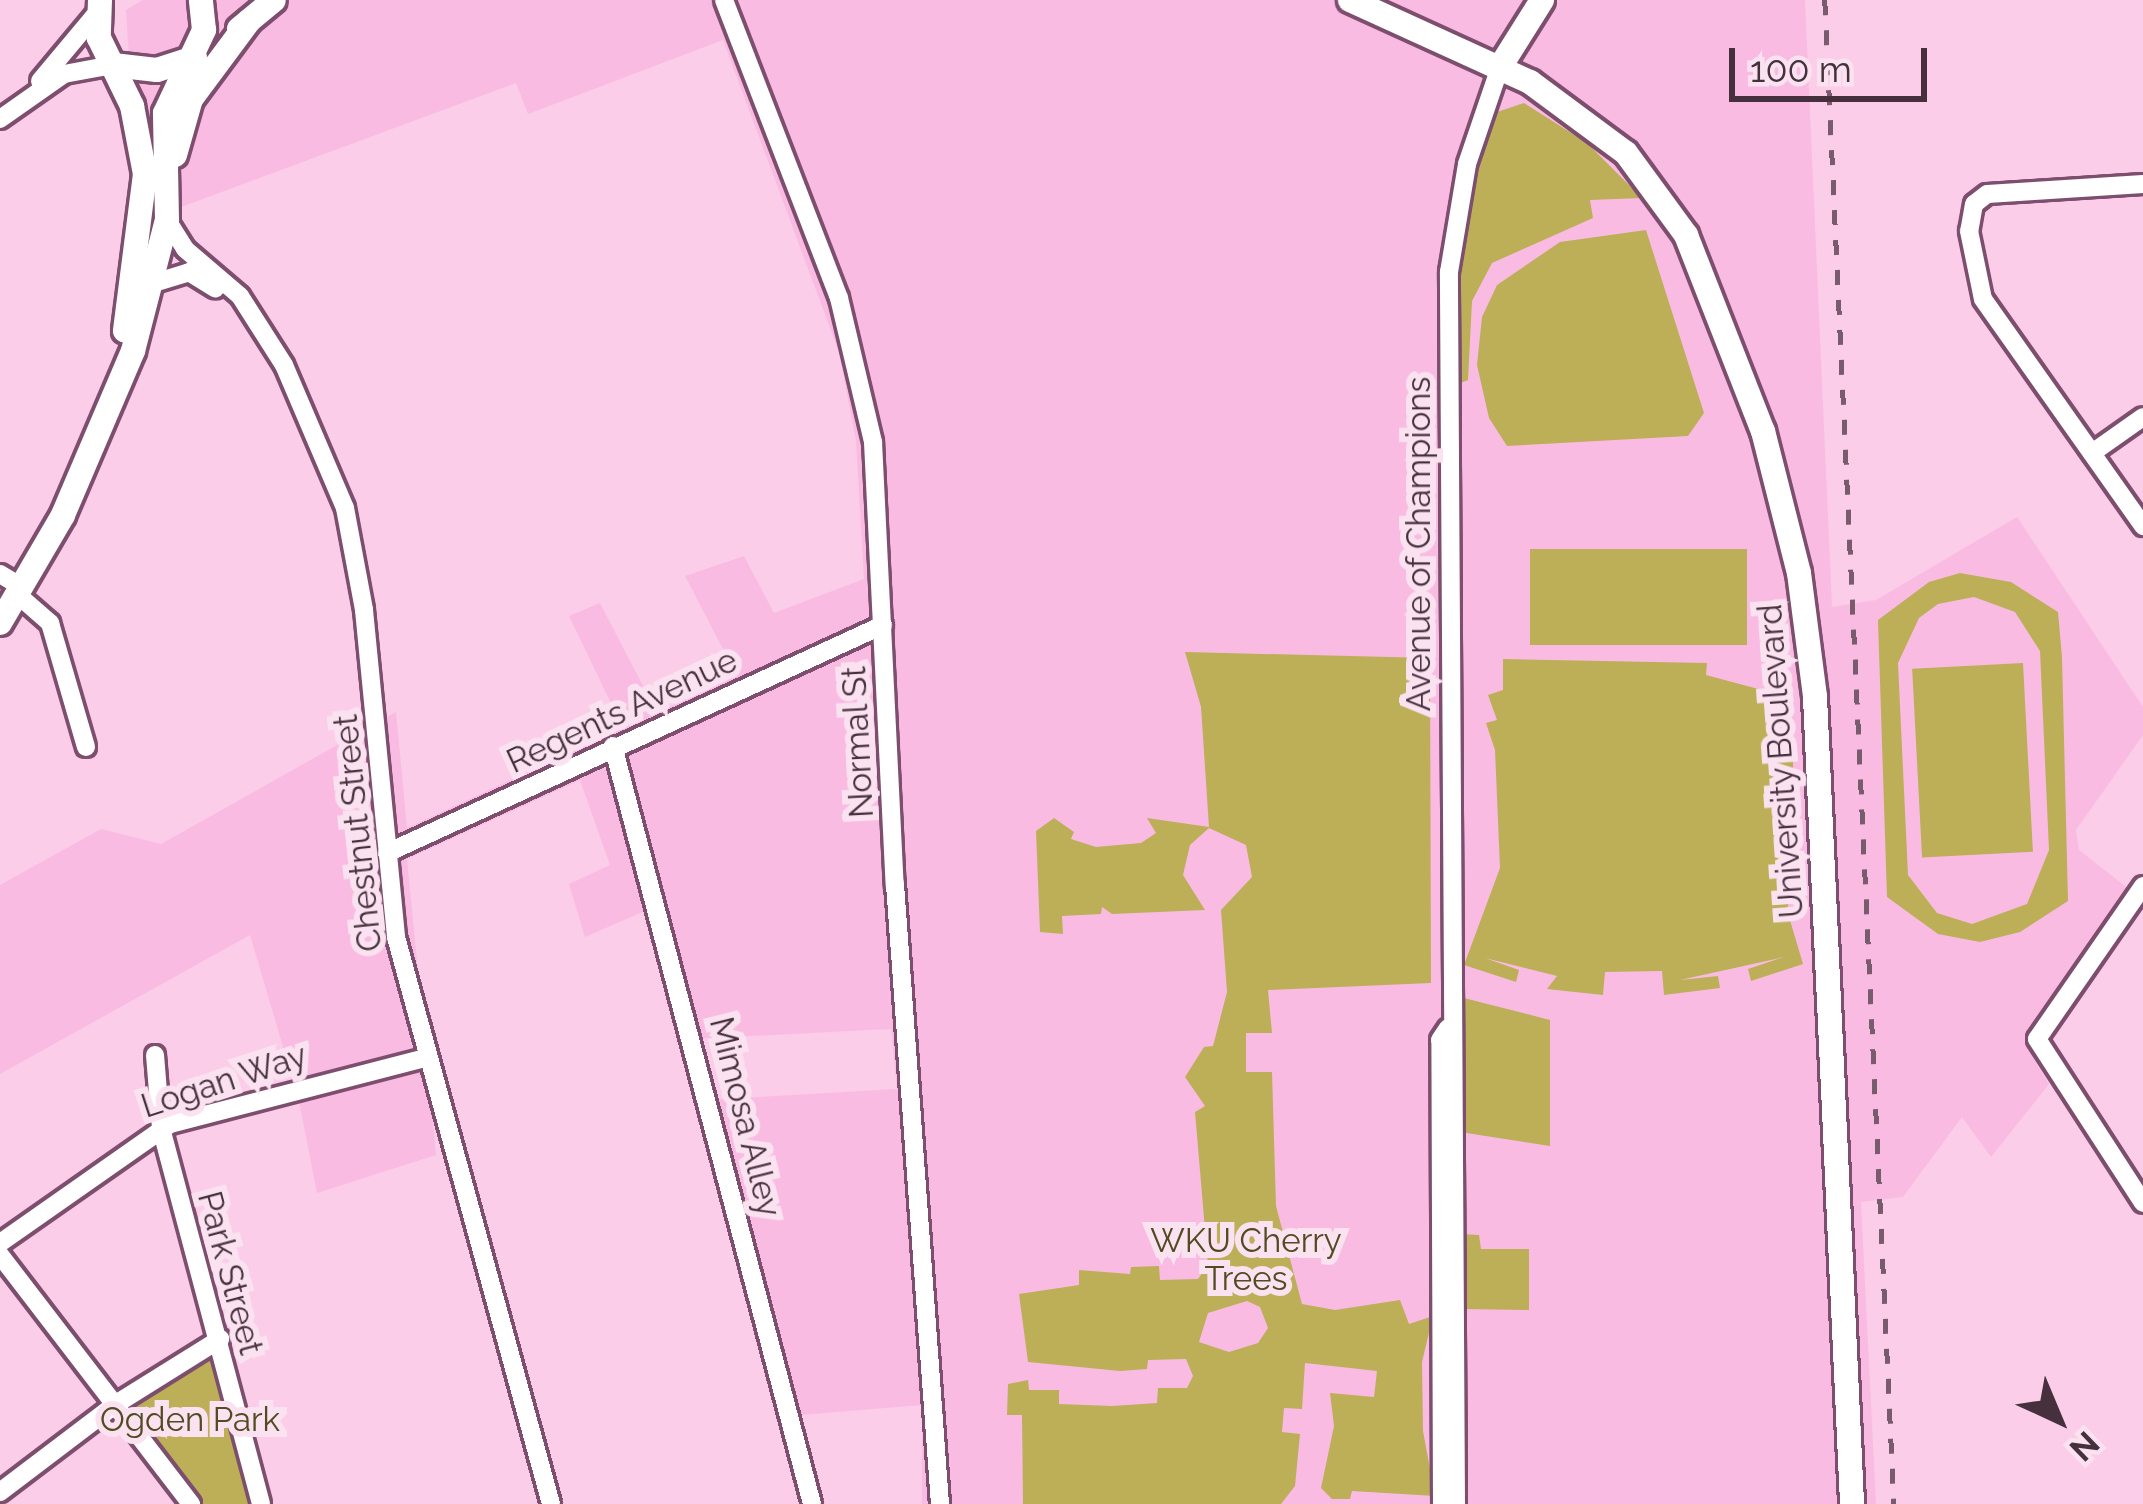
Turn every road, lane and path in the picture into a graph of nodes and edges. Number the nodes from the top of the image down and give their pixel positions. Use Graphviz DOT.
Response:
graph roads {
  1 [pos="201,0"];
  2 [pos="274,0"];
  3 [pos="724,0"];
  4 [pos="1543,0"];
  5 [pos="1367,4"];
  6 [pos="98,7"];
  7 [pos="249,21"];
  8 [pos="190,60"];
  9 [pos="113,65"];
  10 [pos="1500,68"];
  11 [pos="6,115"];
  12 [pos="2143,184"];
  13 [pos="168,210"];
  14 [pos="154,283"];
  15 [pos="243,308"];
  16 [pos="115,387"];
  17 [pos="2143,417"];
  18 [pos="2092,453"];
  19 [pos="2143,526"];
  20 [pos="0,574"];
  21 [pos="21,591"];
  22 [pos="0,623"];
  23 [pos="883,625"];
  24 [pos="613,746"];
  25 [pos="86,747"];
  26 [pos="387,853"];
  27 [pos="2143,886"];
  28 [pos="1448,1028"];
  29 [pos="154,1055"];
  30 [pos="426,1058"];
  31 [pos="161,1128"];
  32 [pos="2143,1203"];
  33 [pos="0,1243"];
  34 [pos="0,1255"];
  35 [pos="220,1339"];
  36 [pos="116,1404"];
  37 [pos="0,1492"];
  38 [pos="191,1504"];
  39 [pos="261,1504"];
  40 [pos="551,1504"];
  41 [pos="812,1504"];
  42 [pos="940,1504"];
  43 [pos="1442,1504"];
  44 [pos="1456,1504"];
  45 [pos="1852,1504"];
  1 -- 8 [label="main road"];
  2 -- 7 [label="main road"];
  3 -- 23 [label="street, Normal St"];
  4 -- 10 [label="main road"];
  5 -- 10 [label="main road, University Boulevard"];
  6 -- 9 [label="main road"];
  6 -- 11 [label="street"];
  7 -- 8 [label="main road"];
  7 -- 13 [label="main road"];
  8 -- 9 [label="main road"];
  8 -- 13 [label="main road"];
  9 -- 11 [label="street"];
  9 -- 16 [label="main road"];
  10 -- 28 [label="street, Avenue of Champions"];
  10 -- 45 [label="main road, University Boulevard"];
  12 -- 18 [label="street"];
  13 -- 14 [label="main road"];
  13 -- 15 [label="street, Chestnut Street"];
  14 -- 15 [label="street, Chestnut Street"];
  14 -- 16 [label="main road"];
  15 -- 26 [label="street, Chestnut Street"];
  16 -- 21 [label="main road"];
  17 -- 18 [label="street"];
  18 -- 19 [label="street"];
  20 -- 21 [label="street"];
  21 -- 22 [label="main road"];
  21 -- 25 [label="street"];
  23 -- 24 [label="street, Regents Avenue"];
  23 -- 42 [label="street, Normal St"];
  24 -- 26 [label="street, Regents Avenue"];
  24 -- 41 [label="street, Mimosa Alley"];
  26 -- 30 [label="street, Chestnut Street"];
  27 -- 32 [label="street"];
  28 -- 43 [label="street, Avenue of Champions"];
  28 -- 44 [label="street, Avenue of Champions"];
  29 -- 31 [label="street, Park Street"];
  30 -- 31 [label="street, Logan Way"];
  30 -- 40 [label="street, Chestnut Street"];
  31 -- 33 [label="street, Logan Way"];
  31 -- 35 [label="street, Park Street"];
  34 -- 36 [label="street"];
  35 -- 36 [label="street"];
  35 -- 39 [label="street, Park Street"];
  36 -- 37 [label="street"];
  36 -- 38 [label="street"];
}
